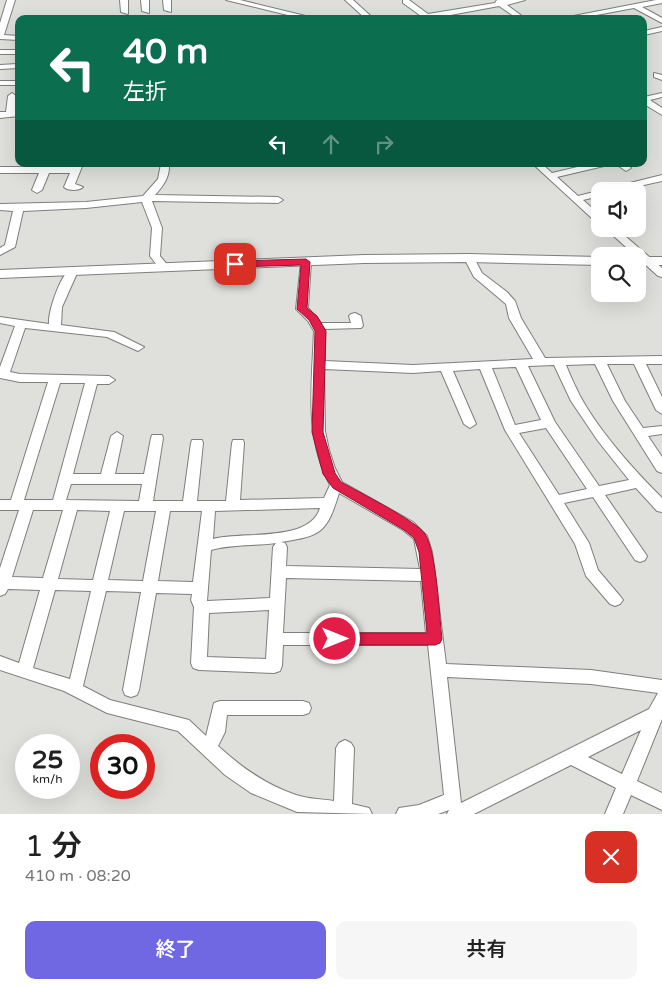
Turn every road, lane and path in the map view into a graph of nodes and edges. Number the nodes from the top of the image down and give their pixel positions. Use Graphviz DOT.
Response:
graph roads {
  1 [pos="11,0"];
  2 [pos="124,0"];
  3 [pos="145,0"];
  4 [pos="167,0"];
  5 [pos="226,0"];
  6 [pos="230,0"];
  7 [pos="349,0"];
  8 [pos="415,0"];
  9 [pos="522,0"];
  10 [pos="626,0"];
  11 [pos="662,0"];
  12 [pos="498,2"];
  13 [pos="635,6"];
  14 [pos="168,10"];
  15 [pos="233,10"];
  16 [pos="662,10"];
  17 [pos="146,11"];
  18 [pos="125,12"];
  19 [pos="648,13"];
  20 [pos="297,15"];
  21 [pos="366,15"];
  22 [pos="425,15"];
  23 [pos="432,15"];
  24 [pos="517,15"];
  25 [pos="584,15"];
  26 [pos="662,21"];
  27 [pos="662,29"];
  28 [pos="1,30"];
  29 [pos="15,30"];
  30 [pos="647,32"];
  31 [pos="15,36"];
  32 [pos="0,52"];
  33 [pos="15,52"];
  34 [pos="15,66"];
  35 [pos="0,67"];
  36 [pos="15,83"];
  37 [pos="0,84"];
  38 [pos="662,95"];
  39 [pos="12,96"];
  40 [pos="647,98"];
  41 [pos="647,101"];
  42 [pos="662,112"];
  43 [pos="14,113"];
  44 [pos="0,115"];
  45 [pos="77,167"];
  46 [pos="165,167"];
  47 [pos="540,167"];
  48 [pos="588,167"];
  49 [pos="0,170"];
  50 [pos="46,170"];
  51 [pos="550,176"];
  52 [pos="662,178"];
  53 [pos="645,182"];
  54 [pos="78,187"];
  55 [pos="37,190"];
  56 [pos="591,195"];
  57 [pos="146,199"];
  58 [pos="576,199"];
  59 [pos="278,200"];
  60 [pos="0,207"];
  61 [pos="19,208"];
  62 [pos="591,212"];
  63 [pos="620,237"];
  64 [pos="0,252"];
  65 [pos="469,258"];
  66 [pos="591,261"];
  67 [pos="649,261"];
  68 [pos="306,262"];
  69 [pos="164,267"];
  70 [pos="73,271"];
  71 [pos="0,274"];
  72 [pos="662,274"];
  73 [pos="355,316"];
  74 [pos="0,320"];
  75 [pos="318,326"];
  76 [pos="20,327"];
  77 [pos="56,329"];
  78 [pos="138,347"];
  79 [pos="638,360"];
  80 [pos="662,360"];
  81 [pos="599,361"];
  82 [pos="558,362"];
  83 [pos="542,363"];
  84 [pos="521,364"];
  85 [pos="320,365"];
  86 [pos="485,366"];
  87 [pos="446,368"];
  88 [pos="1,375"];
  89 [pos="55,378"];
  90 [pos="92,379"];
  91 [pos="109,380"];
  92 [pos="662,410"];
  93 [pos="470,424"];
  94 [pos="549,424"];
  95 [pos="511,430"];
  96 [pos="662,430"];
  97 [pos="641,434"];
  98 [pos="117,436"];
  99 [pos="157,438"];
  100 [pos="197,443"];
  101 [pos="238,443"];
  102 [pos="662,468"];
  103 [pos="66,479"];
  104 [pos="107,479"];
  105 [pos="150,479"];
  106 [pos="639,483"];
  107 [pos="337,485"];
  108 [pos="597,491"];
  109 [pos="557,500"];
  110 [pos="328,503"];
  111 [pos="0,505"];
  112 [pos="22,505"];
  113 [pos="233,505"];
  114 [pos="65,506"];
  115 [pos="118,506"];
  116 [pos="145,506"];
  117 [pos="164,506"];
  118 [pos="189,506"];
  119 [pos="209,506"];
  120 [pos="662,506"];
  121 [pos="205,547"];
  122 [pos="280,547"];
  123 [pos="640,556"];
  124 [pos="279,572"];
  125 [pos="428,574"];
  126 [pos="49,584"];
  127 [pos="1,585"];
  128 [pos="100,586"];
  129 [pos="149,587"];
  130 [pos="200,588"];
  131 [pos="615,600"];
  132 [pos="277,604"];
  133 [pos="202,607"];
  134 [pos="276,639"];
  135 [pos="435,639"];
  136 [pos="0,662"];
  137 [pos="26,665"];
  138 [pos="438,670"];
  139 [pos="77,682"];
  140 [pos="662,687"];
  141 [pos="131,690"];
  142 [pos="662,699"];
  143 [pos="303,708"];
  144 [pos="654,715"];
  145 [pos="345,748"];
  146 [pos="208,749"];
  147 [pos="571,757"];
  148 [pos="626,785"];
  149 [pos="662,802"];
  150 [pos="456,810"];
  151 [pos="343,812"];
  152 [pos="363,814"];
  153 [pos="405,814"];
  154 [pos="614,814"];
  1 -- 28 [label="street"];
  2 -- 18 [label="street"];
  3 -- 17 [label="street"];
  4 -- 14 [label="street"];
  5 -- 15 [label="street"];
  6 -- 20 [label="street"];
  7 -- 21 [label="street"];
  8 -- 22 [label="street"];
  9 -- 12 [label="street"];
  10 -- 13 [label="street"];
  11 -- 13 [label="street"];
  12 -- 23 [label="street"];
  12 -- 24 [label="street"];
  13 -- 19 [label="street"];
  13 -- 25 [label="street"];
  16 -- 19 [label="street"];
  19 -- 26 [label="street"];
  27 -- 30 [label="street"];
  28 -- 29 [label="street"];
  28 -- 31 [label="street"];
  32 -- 33 [label="street"];
  34 -- 35 [label="street"];
  36 -- 37 [label="street"];
  38 -- 40 [label="street"];
  39 -- 43 [label="street"];
  41 -- 42 [label="street"];
  43 -- 44 [label="street"];
  45 -- 50 [label="street"];
  45 -- 54 [label="street"];
  46 -- 57 [label="street"];
  47 -- 51 [label="street"];
  48 -- 51 [label="street"];
  49 -- 50 [label="street"];
  50 -- 55 [label="street"];
  51 -- 58 [label="street"];
  52 -- 53 [label="street"];
  56 -- 58 [label="street"];
  57 -- 59 [label="street"];
  57 -- 61 [label="street"];
  57 -- 69 [label="street"];
  58 -- 62 [label="street"];
  60 -- 61 [label="street"];
  61 -- 64 [label="street"];
  63 -- 67 [label="street"];
  65 -- 66 [label="street"];
  65 -- 68 [label="street"];
  65 -- 83 [label="street"];
  67 -- 72 [label="street"];
  68 -- 69 [label="street"];
  68 -- 75 [label="street"];
  69 -- 70 [label="street"];
  70 -- 71 [label="street"];
  70 -- 77 [label="street"];
  73 -- 75 [label="street"];
  74 -- 77 [label="street"];
  75 -- 85 [label="street"];
  76 -- 88 [label="street"];
  77 -- 78 [label="street"];
  79 -- 80 [label="street"];
  79 -- 81 [label="street"];
  79 -- 92 [label="street"];
  81 -- 82 [label="street"];
  81 -- 97 [label="street"];
  82 -- 83 [label="street"];
  82 -- 106 [label="street"];
  83 -- 84 [label="street"];
  84 -- 86 [label="street"];
  84 -- 94 [label="street"];
  85 -- 87 [label="street"];
  85 -- 107 [label="street"];
  86 -- 87 [label="street"];
  86 -- 95 [label="street"];
  87 -- 93 [label="street"];
  88 -- 89 [label="street"];
  89 -- 90 [label="street"];
  89 -- 112 [label="street"];
  90 -- 91 [label="street"];
  90 -- 103 [label="street"];
  94 -- 95 [label="street"];
  94 -- 108 [label="street"];
  95 -- 109 [label="street"];
  96 -- 97 [label="street"];
  97 -- 102 [label="street"];
  98 -- 104 [label="street"];
  99 -- 105 [label="street"];
  100 -- 118 [label="street"];
  101 -- 113 [label="street"];
  103 -- 104 [label="street"];
  103 -- 114 [label="street"];
  104 -- 105 [label="street"];
  105 -- 116 [label="street"];
  106 -- 108 [label="street"];
  106 -- 120 [label="street"];
  107 -- 110 [label="street"];
  107 -- 125 [label="street"];
  108 -- 109 [label="street"];
  108 -- 123 [label="street"];
  109 -- 131 [label="street"];
  110 -- 113 [label="street"];
  110 -- 121 [label="street"];
  111 -- 112 [label="street"];
  112 -- 114 [label="street"];
  112 -- 127 [label="street"];
  113 -- 119 [label="street"];
  114 -- 115 [label="street"];
  114 -- 126 [label="street"];
  115 -- 116 [label="street"];
  115 -- 128 [label="street"];
  116 -- 117 [label="street"];
  117 -- 118 [label="street"];
  117 -- 129 [label="street"];
  118 -- 119 [label="street"];
  119 -- 121 [label="street"];
  121 -- 130 [label="street"];
  122 -- 124 [label="street"];
  124 -- 125 [label="street"];
  124 -- 132 [label="street"];
  125 -- 135 [label="street"];
  126 -- 127 [label="street"];
  126 -- 128 [label="street"];
  126 -- 137 [label="street"];
  128 -- 129 [label="street"];
  128 -- 139 [label="street"];
  129 -- 130 [label="street"];
  129 -- 141 [label="street"];
  130 -- 133 [label="street"];
  132 -- 133 [label="street"];
  132 -- 134 [label="street"];
  133 -- 134 [label="street"];
  134 -- 135 [label="street"];
  135 -- 138 [label="street"];
  136 -- 146 [label="street"];
  138 -- 140 [label="street"];
  138 -- 150 [label="street"];
  142 -- 144 [label="street"];
  143 -- 146 [label="street"];
  144 -- 147 [label="street"];
  144 -- 148 [label="street"];
  145 -- 151 [label="street"];
  146 -- 151 [label="street"];
  147 -- 148 [label="street"];
  147 -- 150 [label="street"];
  148 -- 149 [label="street"];
  148 -- 154 [label="street"];
  150 -- 153 [label="street"];
  151 -- 152 [label="street"];
}
